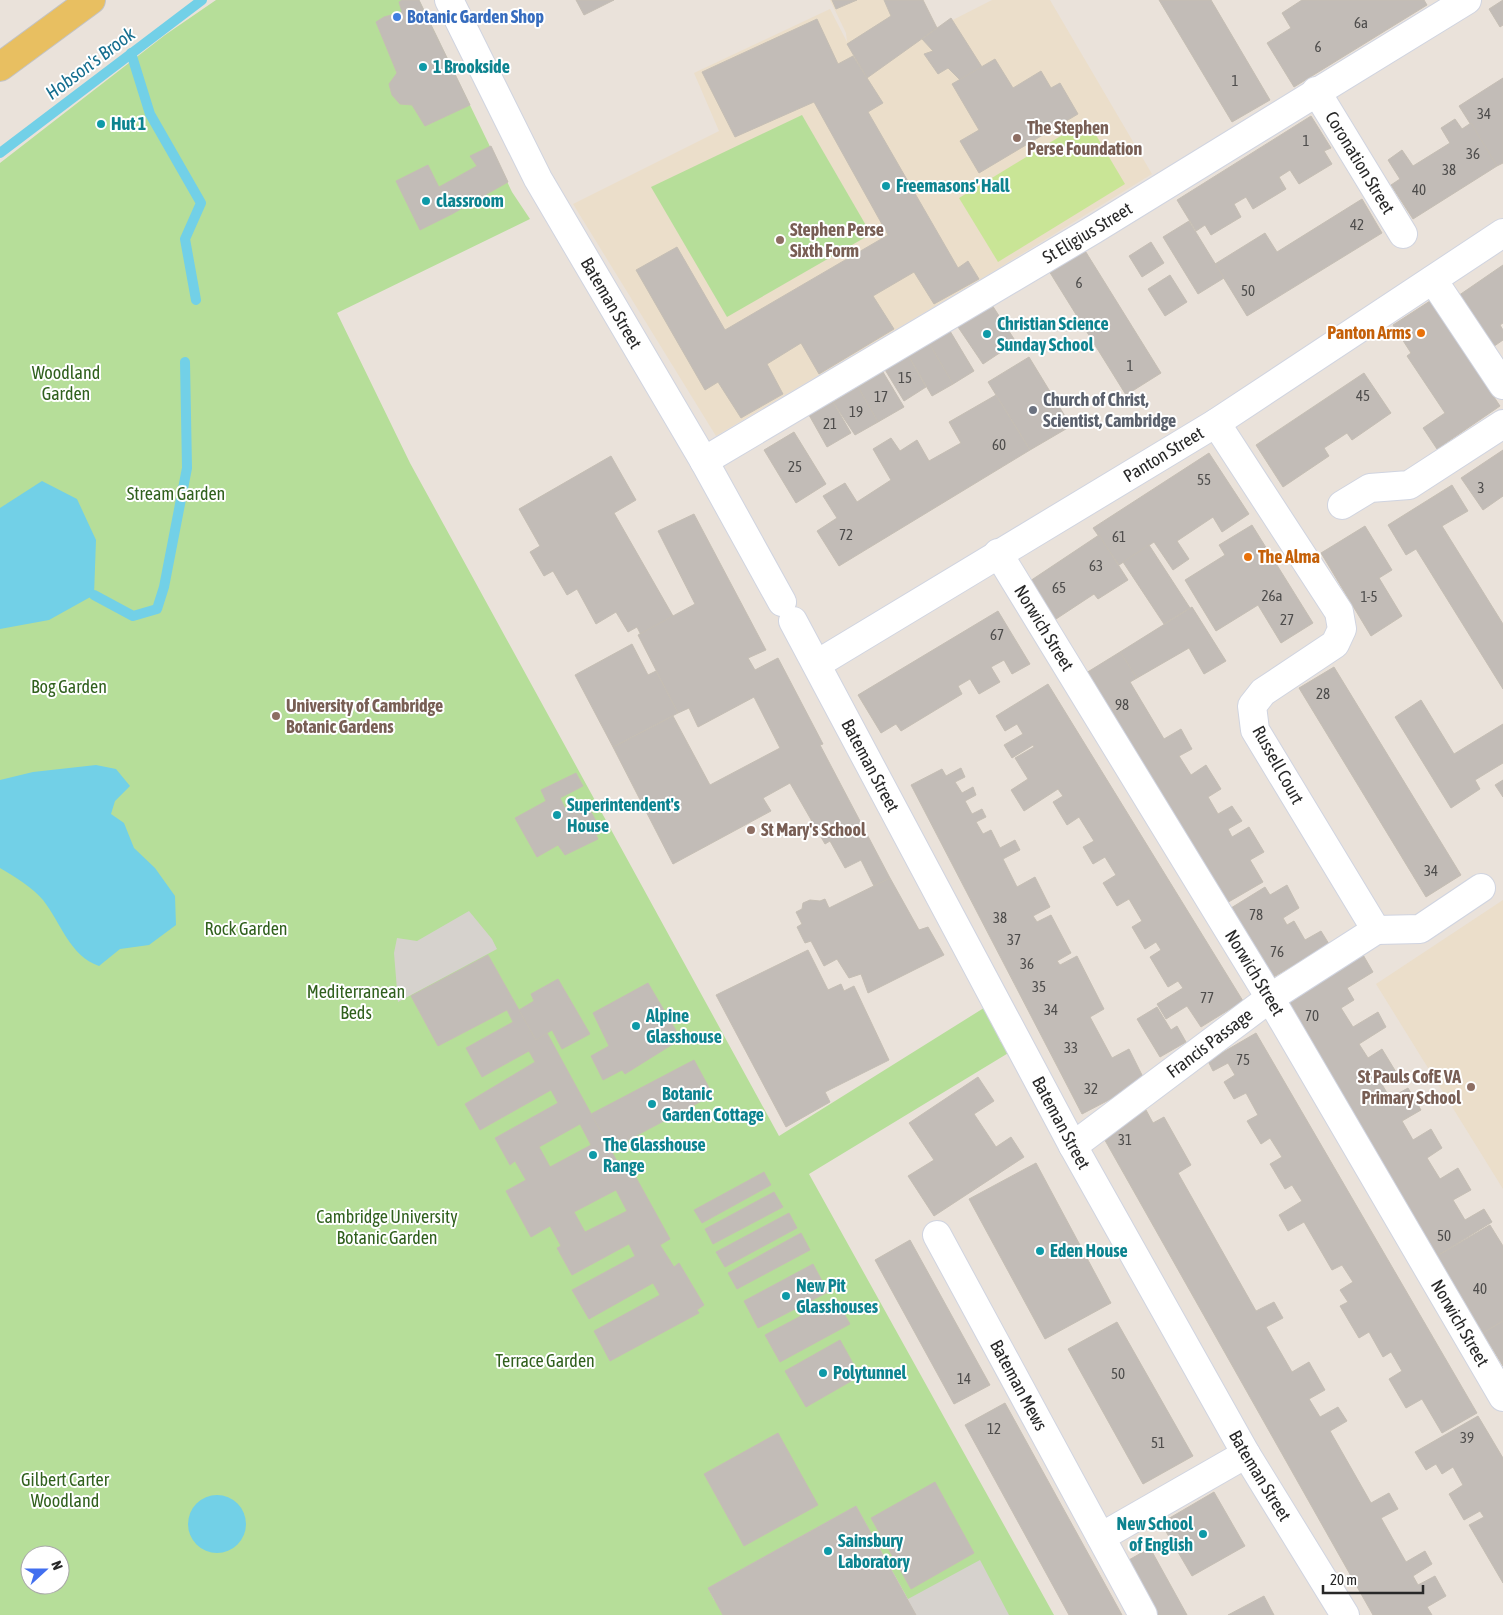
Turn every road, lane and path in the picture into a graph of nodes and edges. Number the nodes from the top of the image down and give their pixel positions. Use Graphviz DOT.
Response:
graph roads {
  1 [pos="91,0"];
  2 [pos="449,0"];
  3 [pos="1467,0"];
  4 [pos="0,67"];
  5 [pos="1316,91"];
  6 [pos="1503,233"];
  7 [pos="1403,234"];
  8 [pos="1433,280"];
  9 [pos="1503,385"];
  10 [pos="1216,423"];
  11 [pos="1503,424"];
  12 [pos="704,460"];
  13 [pos="1342,505"];
  14 [pos="998,553"];
  15 [pos="817,664"];
  16 [pos="1481,888"];
  17 [pos="1376,930"];
  18 [pos="1270,998"];
  19 [pos="1073,1146"];
  20 [pos="937,1236"];
  21 [pos="1503,1397"];
  22 [pos="1246,1454"];
  23 [pos="1100,1537"];
  24 [pos="1143,1615"];
  25 [pos="1345,1615"];
  1 -- 4 [label="main road"];
  2 -- 12 [label="street, Bateman Street"];
  3 -- 5 [label="street, St Eligius Street"];
  5 -- 7 [label="street, Coronation Street"];
  5 -- 12 [label="street, St Eligius Street"];
  6 -- 8 [label="street, Panton Street"];
  8 -- 9 [label="street"];
  8 -- 10 [label="street, Panton Street"];
  10 -- 14 [label="street, Panton Street"];
  10 -- 17 [label="street, Russell Court"];
  11 -- 13 [label="street"];
  12 -- 15 [label="street, Bateman Street"];
  14 -- 15 [label="street, Panton Street"];
  14 -- 18 [label="street, Norwich Street"];
  15 -- 19 [label="street, Bateman Street"];
  16 -- 17 [label="street"];
  17 -- 18 [label="street, Francis Passage"];
  18 -- 19 [label="street, Francis Passage"];
  18 -- 21 [label="street, Norwich Street"];
  19 -- 22 [label="street, Bateman Street"];
  20 -- 23 [label="street, Bateman Mews"];
  22 -- 23 [label="street"];
  22 -- 25 [label="street, Bateman Street"];
  23 -- 24 [label="street, Bateman Mews"];
}
